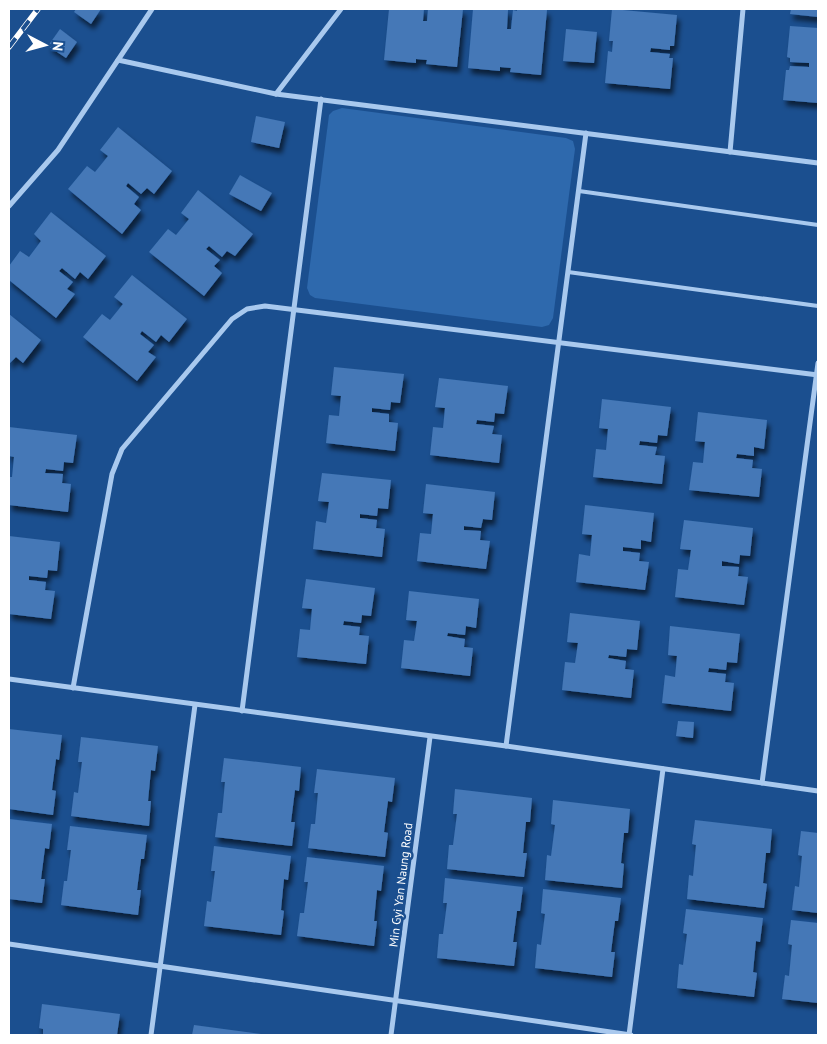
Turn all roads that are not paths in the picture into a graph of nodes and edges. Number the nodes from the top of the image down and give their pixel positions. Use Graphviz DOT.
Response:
graph roads {
  1 [pos="152,9"];
  2 [pos="341,9"];
  3 [pos="743,9"];
  4 [pos="118,60"];
  5 [pos="276,94"];
  6 [pos="321,99"];
  7 [pos="586,133"];
  8 [pos="730,152"];
  9 [pos="818,163"];
  10 [pos="579,191"];
  11 [pos="9,206"];
  12 [pos="818,225"];
  13 [pos="568,272"];
  14 [pos="818,306"];
  15 [pos="294,311"];
  16 [pos="559,343"];
  17 [pos="818,362"];
  18 [pos="818,375"];
  19 [pos="9,679"];
  20 [pos="73,688"];
  21 [pos="195,705"];
  22 [pos="242,711"];
  23 [pos="430,737"];
  24 [pos="506,746"];
  25 [pos="663,769"];
  26 [pos="762,783"];
  27 [pos="818,791"];
  28 [pos="9,944"];
  29 [pos="160,966"];
  30 [pos="396,1001"];
  31 [pos="151,1035"];
  32 [pos="391,1035"];
  33 [pos="630,1035"];
  1 -- 4 [label="street"];
  2 -- 5 [label="street"];
  3 -- 8 [label="street"];
  4 -- 5 [label="street"];
  4 -- 11 [label="street"];
  5 -- 6 [label="street"];
  6 -- 7 [label="street"];
  6 -- 15 [label="street"];
  7 -- 8 [label="street"];
  7 -- 10 [label="street"];
  8 -- 9 [label="street"];
  10 -- 12 [label="lane"];
  10 -- 13 [label="street"];
  13 -- 14 [label="lane"];
  13 -- 16 [label="street"];
  15 -- 16 [label="street"];
  15 -- 20 [label="street"];
  15 -- 22 [label="street"];
  16 -- 18 [label="street"];
  16 -- 24 [label="street"];
  17 -- 18 [label="street"];
  18 -- 26 [label="street"];
  19 -- 20 [label="street"];
  20 -- 21 [label="street"];
  21 -- 22 [label="street"];
  21 -- 29 [label="street"];
  22 -- 23 [label="street"];
  23 -- 24 [label="street"];
  23 -- 30 [label="street, Min Gyi Yan Naung Road"];
  24 -- 25 [label="street"];
  25 -- 26 [label="street"];
  25 -- 33 [label="street"];
  26 -- 27 [label="street"];
  28 -- 29 [label="street"];
  29 -- 30 [label="street"];
  29 -- 31 [label="street"];
  30 -- 32 [label="street, Min Gyi Yan Naung Road"];
  30 -- 33 [label="street"];
}
